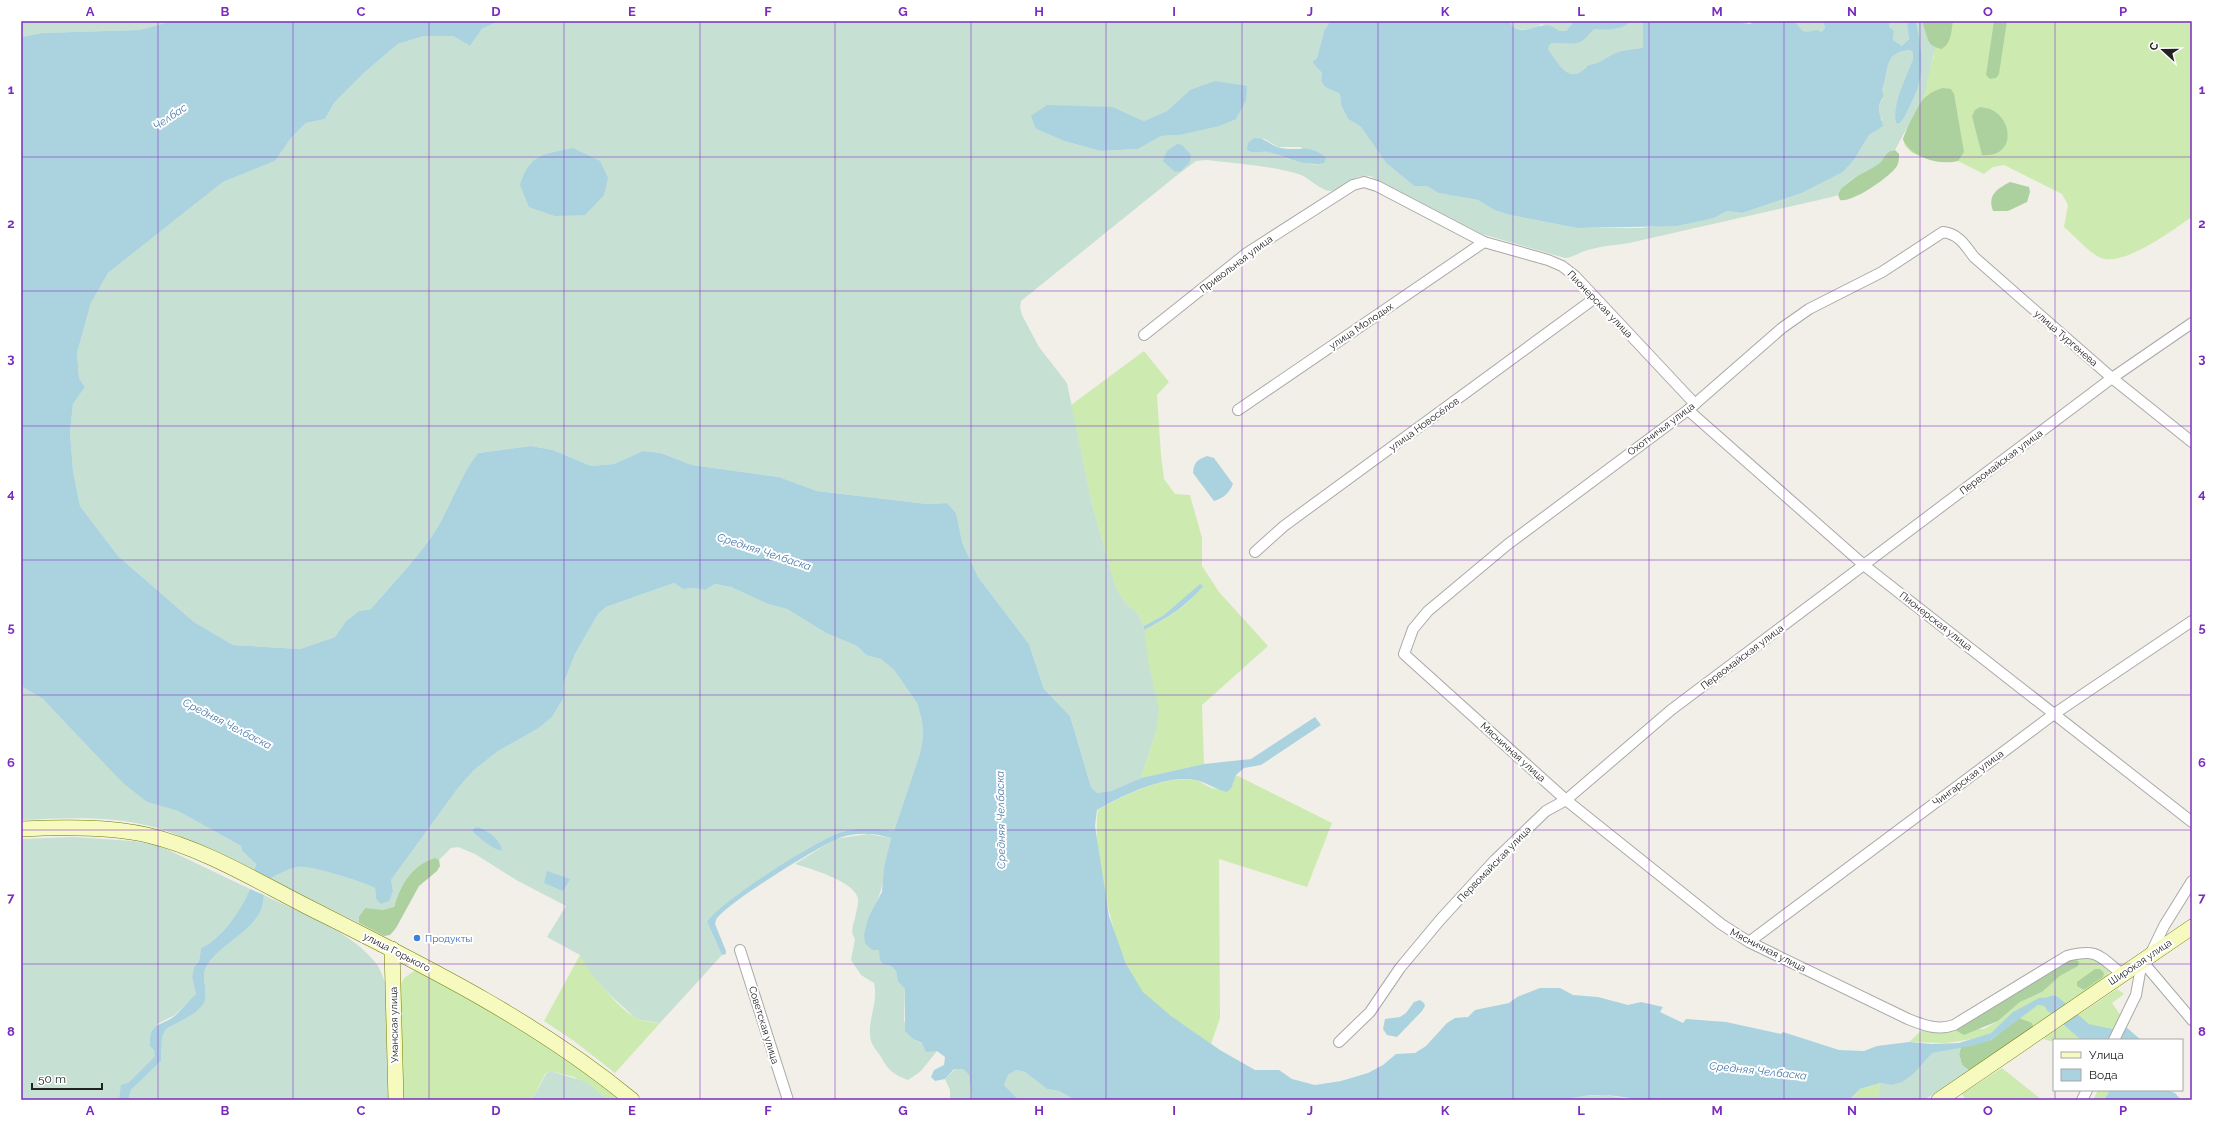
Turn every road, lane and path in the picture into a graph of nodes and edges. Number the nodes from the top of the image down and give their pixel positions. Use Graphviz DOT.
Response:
graph roads {
  1 [pos="1353,185"];
  2 [pos="1943,232"];
  3 [pos="1484,242"];
  4 [pos="1595,298"];
  5 [pos="2192,323"];
  6 [pos="1144,335"];
  7 [pos="2112,378"];
  8 [pos="1691,407"];
  9 [pos="1238,410"];
  10 [pos="2192,442"];
  11 [pos="1255,552"];
  12 [pos="1865,566"];
  13 [pos="2192,621"];
  14 [pos="1404,654"];
  15 [pos="2054,714"];
  16 [pos="1566,800"];
  17 [pos="2192,822"];
  18 [pos="21,829"];
  19 [pos="2192,880"];
  20 [pos="2192,927"];
  21 [pos="1749,942"];
  22 [pos="392,949"];
  23 [pos="740,950"];
  24 [pos="2146,958"];
  25 [pos="2122,974"];
  26 [pos="2192,1020"];
  27 [pos="2115,1039"];
  28 [pos="1339,1042"];
  29 [pos="2086,1091"];
  30 [pos="396,1100"];
  31 [pos="632,1100"];
  32 [pos="788,1100"];
  33 [pos="1939,1100"];
  34 [pos="2082,1100"];
  1 -- 3 [label="street, Пионерская улица"];
  1 -- 6 [label="street, Привольная улица"];
  2 -- 7 [label="street, улица Тургенева"];
  2 -- 8 [label="street, Охотничья улица"];
  3 -- 4 [label="street, Пионерская улица"];
  3 -- 9 [label="street, улица Молодых"];
  4 -- 8 [label="street, Пионерская улица"];
  4 -- 11 [label="street, улица Новосёлов"];
  5 -- 7 [label="street, Первомайская улица"];
  7 -- 10 [label="street, улица Тургенева"];
  7 -- 12 [label="street, Первомайская улица"];
  8 -- 12 [label="street, Пионерская улица"];
  8 -- 14 [label="street, Охотничья улица"];
  12 -- 15 [label="street, Пионерская улица"];
  12 -- 16 [label="street, Первомайская улица"];
  13 -- 15 [label="street, Чингарская улица"];
  14 -- 16 [label="street, Мясничная улица"];
  15 -- 17 [label="street, Пионерская улица"];
  15 -- 21 [label="street, Чингарская улица"];
  16 -- 21 [label="street, Мясничная улица"];
  16 -- 28 [label="street, Первомайская улица"];
  18 -- 22 [label="main road, улица Горького"];
  19 -- 24 [label="street"];
  20 -- 24 [label="main road, Широкая улица"];
  21 -- 25 [label="street, Мясничная улица"];
  22 -- 30 [label="main road, Уманская улица"];
  22 -- 31 [label="main road, улица Горького"];
  23 -- 32 [label="street, Советская улица"];
  24 -- 25 [label="main road, Широкая улица"];
  24 -- 26 [label="street"];
  24 -- 27 [label="street"];
  25 -- 33 [label="main road, Широкая улица"];
  29 -- 34 [label="street"];
}
